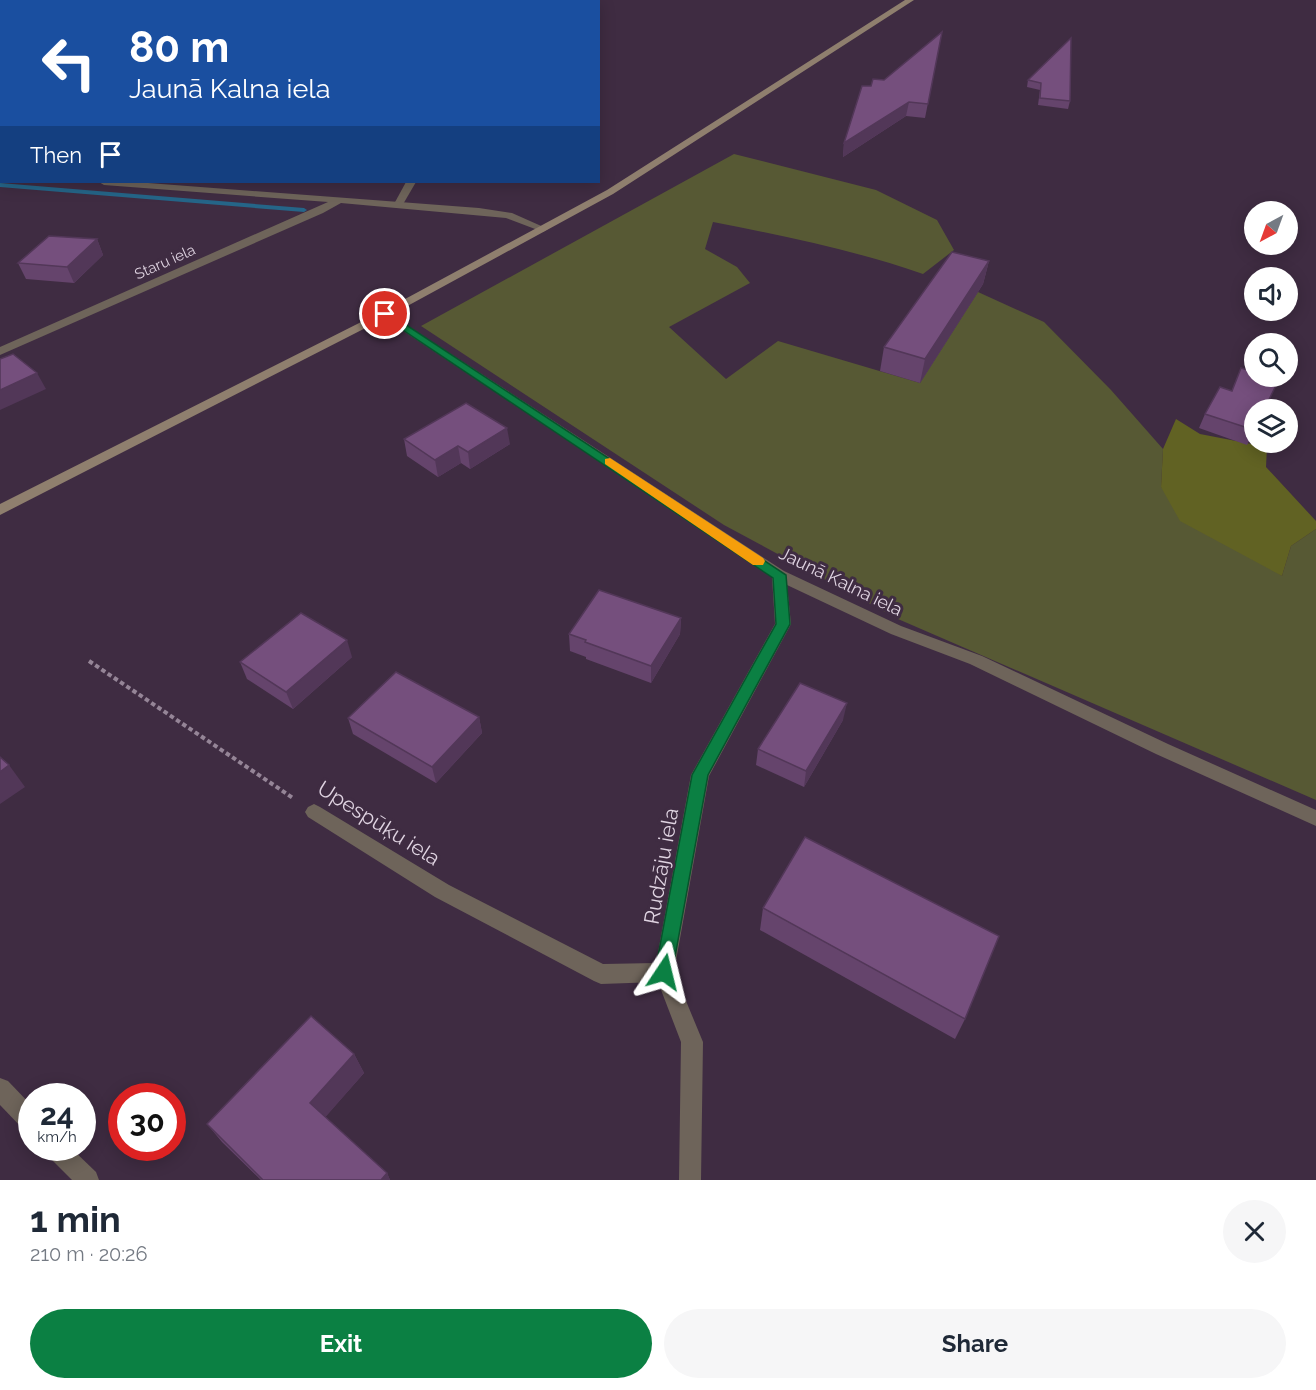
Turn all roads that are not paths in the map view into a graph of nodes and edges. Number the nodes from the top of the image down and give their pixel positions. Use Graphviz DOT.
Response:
graph roads {
  1 [pos="910,0"];
  2 [pos="118,183"];
  3 [pos="410,183"];
  4 [pos="341,199"];
  5 [pos="399,204"];
  6 [pos="543,229"];
  7 [pos="385,314"];
  8 [pos="0,351"];
  9 [pos="0,510"];
  10 [pos="779,575"];
  11 [pos="314,812"];
  12 [pos="1316,818"];
  13 [pos="664,972"];
  14 [pos="0,1089"];
  15 [pos="18,1108"];
  16 [pos="69,1161"];
  17 [pos="88,1180"];
  18 [pos="690,1180"];
  1 -- 6 [label="main road"];
  2 -- 4 [label="street"];
  3 -- 5 [label="street"];
  4 -- 5 [label="street"];
  4 -- 8 [label="street, Staru iela"];
  5 -- 6 [label="street"];
  6 -- 7 [label="main road"];
  7 -- 9 [label="main road"];
  7 -- 10 [label="street, Jaunā Kalna iela"];
  10 -- 12 [label="street, Jaunā Kalna iela"];
  10 -- 13 [label="street, Rudzāju iela"];
  11 -- 13 [label="street, Upespūķu iela"];
  13 -- 18 [label="street"];
  14 -- 15 [label="street"];
  16 -- 17 [label="street"];
}
